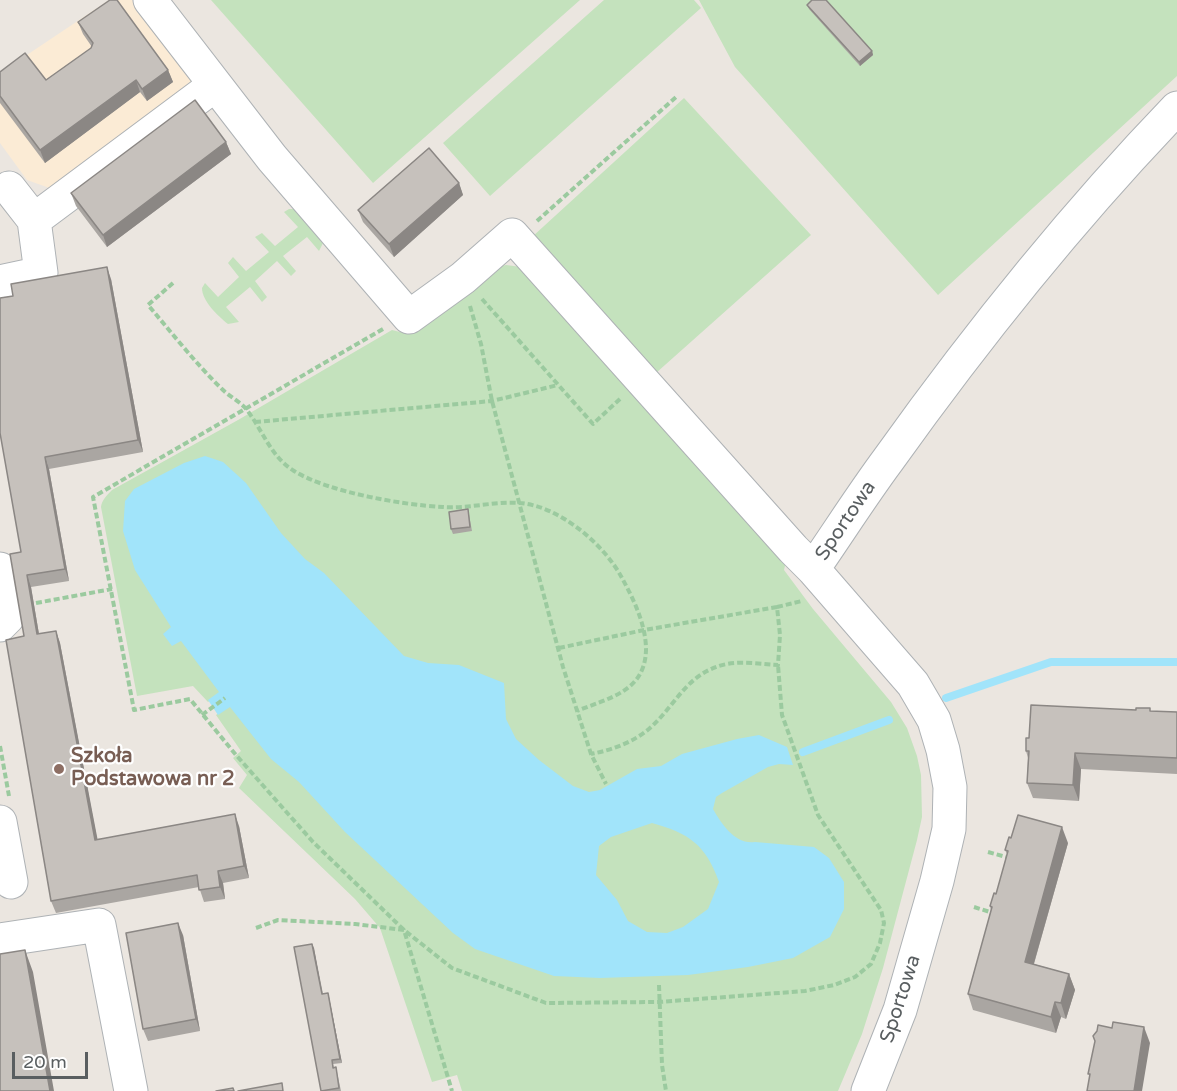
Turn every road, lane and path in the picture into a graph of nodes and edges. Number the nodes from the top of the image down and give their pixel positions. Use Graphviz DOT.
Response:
graph roads {
  1 [pos="150,0"];
  2 [pos="215,85"];
  3 [pos="676,97"];
  4 [pos="1177,108"];
  5 [pos="9,188"];
  6 [pos="34,220"];
  7 [pos="516,240"];
  8 [pos="463,278"];
  9 [pos="0,282"];
  10 [pos="173,283"];
  11 [pos="409,317"];
  12 [pos="642,380"];
  13 [pos="558,385"];
  14 [pos="492,401"];
  15 [pos="246,408"];
  16 [pos="255,422"];
  17 [pos="519,502"];
  18 [pos="0,569"];
  19 [pos="813,569"];
  20 [pos="112,589"];
  21 [pos="34,604"];
  22 [pos="0,625"];
  23 [pos="644,630"];
  24 [pos="559,648"];
  25 [pos="778,665"];
  26 [pos="225,698"];
  27 [pos="577,711"];
  28 [pos="202,715"];
  29 [pos="591,754"];
  30 [pos="606,784"];
  31 [pos="0,822"];
  32 [pos="988,852"];
  33 [pos="1010,858"];
  34 [pos="11,882"];
  35 [pos="974,908"];
  36 [pos="994,914"];
  37 [pos="256,928"];
  38 [pos="404,930"];
  39 [pos="0,940"];
  40 [pos="659,985"];
  41 [pos="659,1002"];
  42 [pos="131,1091"];
  43 [pos="452,1091"];
  44 [pos="666,1091"];
  45 [pos="868,1091"];
  1 -- 2 [label="street"];
  2 -- 6 [label="street"];
  2 -- 11 [label="street"];
  3 -- 7 [label="path"];
  4 -- 19 [label="street, Sportowa"];
  5 -- 6 [label="street"];
  6 -- 9 [label="street"];
  7 -- 8 [label="street"];
  7 -- 12 [label="street"];
  8 -- 11 [label="street"];
  8 -- 13 [label="path"];
  8 -- 14 [label="path"];
  10 -- 15 [label="path"];
  11 -- 15 [label="path"];
  12 -- 13 [label="path"];
  12 -- 19 [label="street"];
  13 -- 14 [label="path"];
  14 -- 16 [label="path"];
  14 -- 17 [label="path"];
  15 -- 16 [label="path"];
  15 -- 20 [label="path"];
  16 -- 17 [label="path"];
  17 -- 23 [label="path"];
  17 -- 24 [label="path"];
  18 -- 22 [label="street"];
  19 -- 45 [label="street, Sportowa"];
  20 -- 21 [label="path"];
  20 -- 28 [label="path"];
  23 -- 24 [label="path"];
  23 -- 25 [label="path"];
  23 -- 27 [label="path"];
  24 -- 27 [label="path"];
  25 -- 29 [label="path"];
  25 -- 41 [label="path"];
  26 -- 28 [label="path"];
  27 -- 29 [label="path"];
  28 -- 38 [label="path"];
  29 -- 30 [label="path"];
  31 -- 34 [label="street"];
  32 -- 33 [label="path"];
  35 -- 36 [label="path"];
  37 -- 38 [label="path"];
  38 -- 41 [label="path"];
  38 -- 43 [label="path"];
  39 -- 42 [label="street"];
  40 -- 41 [label="path"];
  41 -- 44 [label="path"];
}
